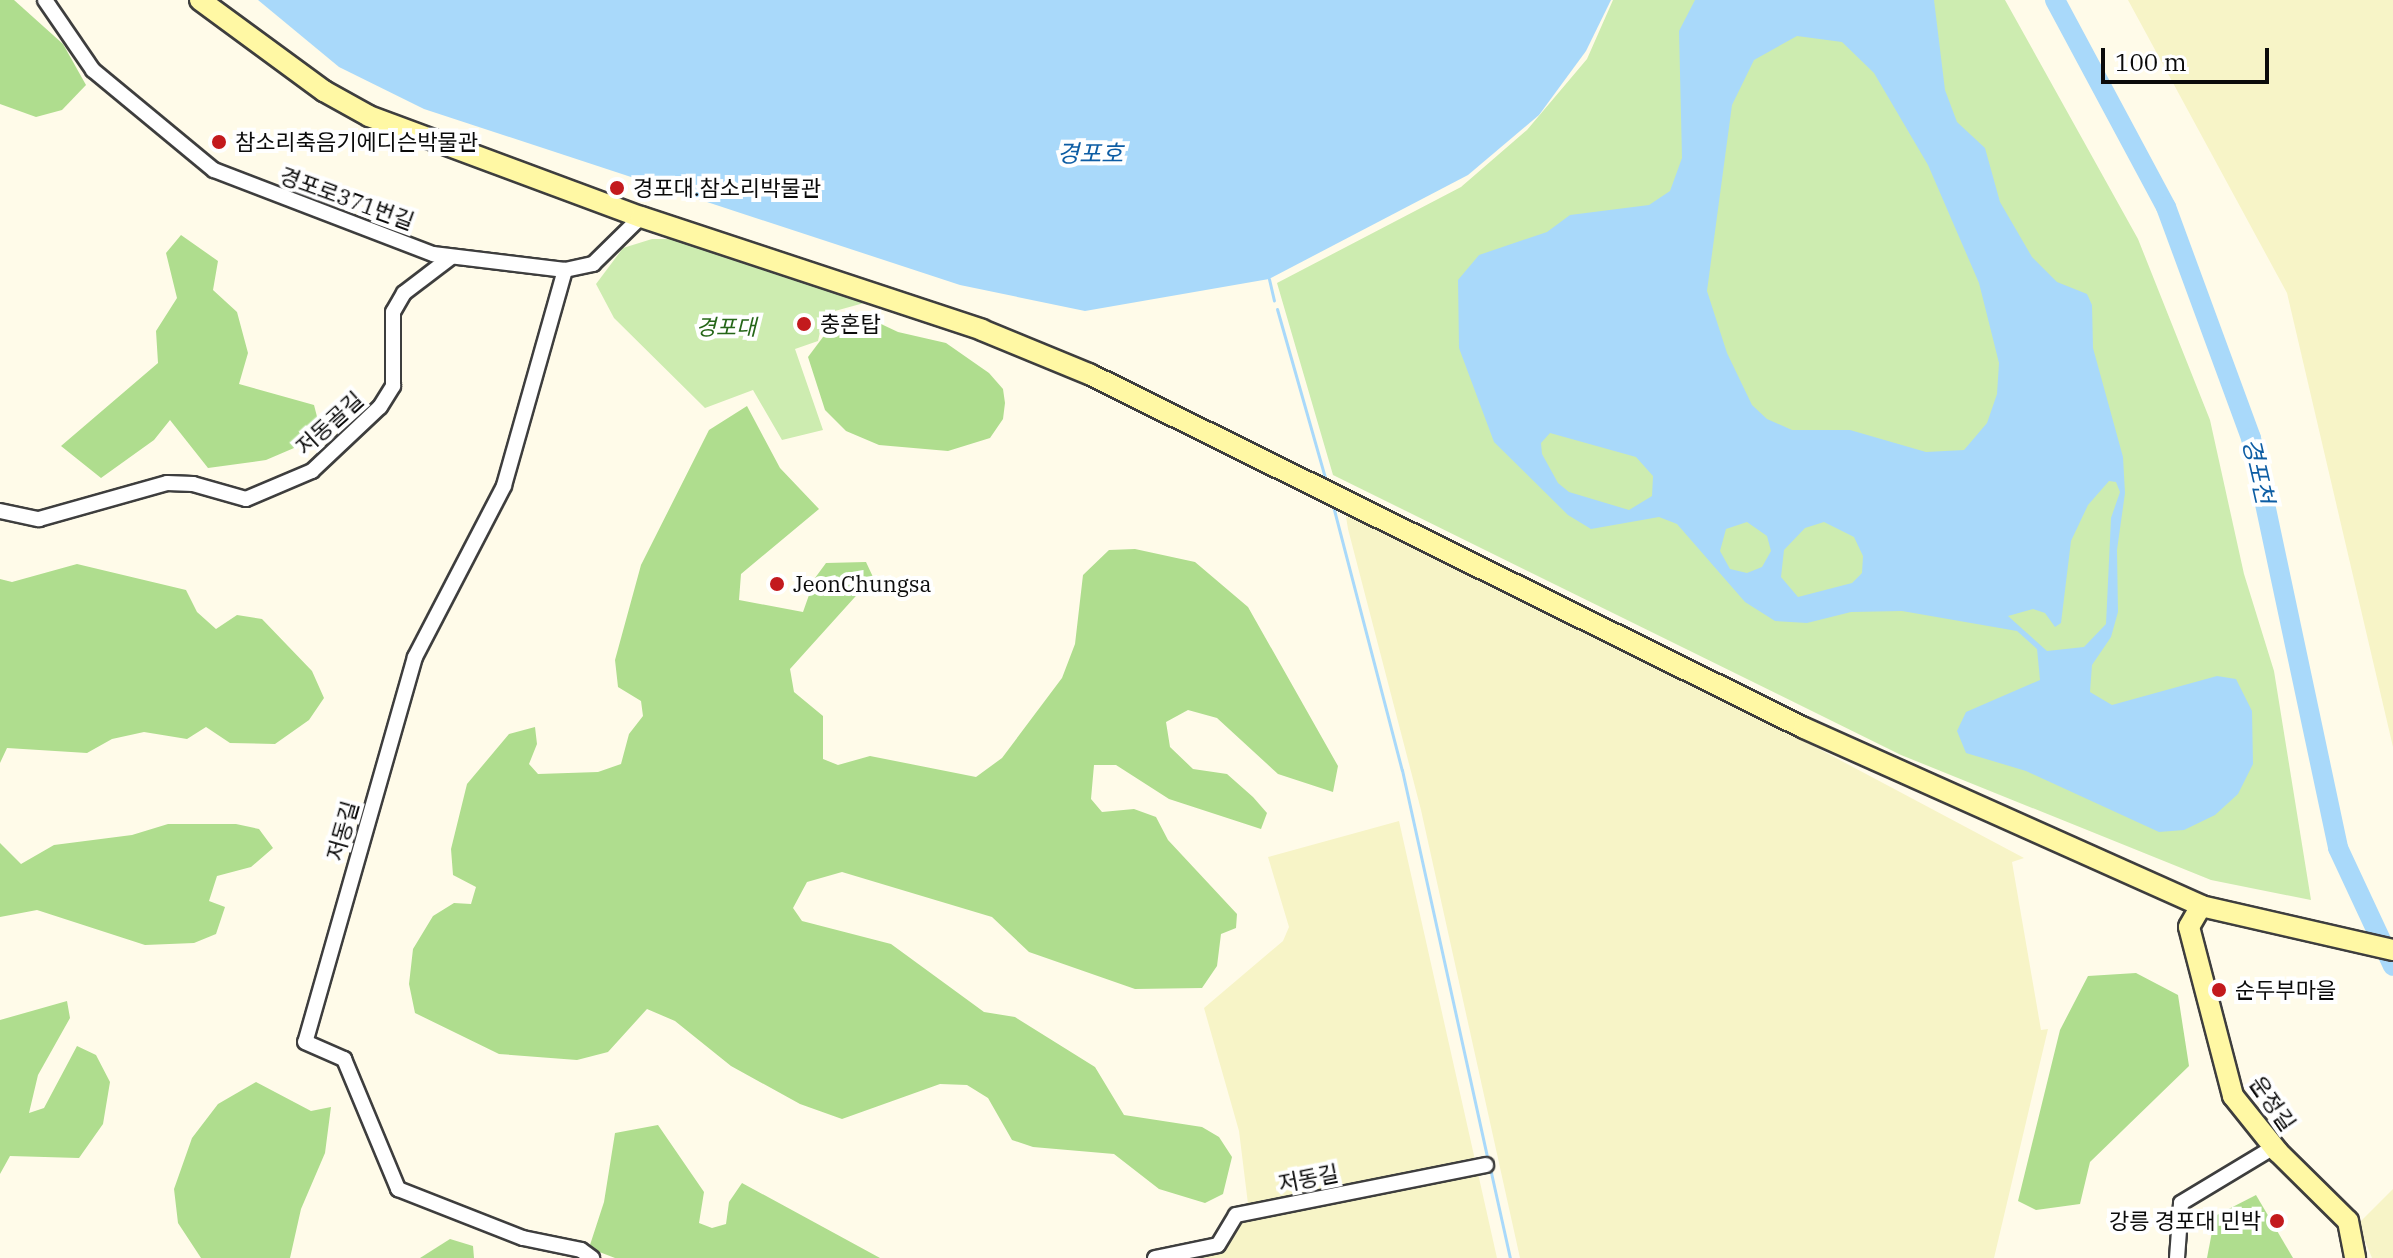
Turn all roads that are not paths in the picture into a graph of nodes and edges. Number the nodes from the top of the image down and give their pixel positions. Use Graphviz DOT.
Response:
graph roads {
  1 [pos="45,0"];
  2 [pos="200,0"];
  3 [pos="641,217"];
  4 [pos="450,258"];
  5 [pos="565,270"];
  6 [pos="0,511"];
  7 [pos="2201,906"];
  8 [pos="2393,950"];
  9 [pos="2274,1147"];
  10 [pos="1486,1165"];
  11 [pos="592,1258"];
  12 [pos="1155,1258"];
  13 [pos="2177,1258"];
  14 [pos="2355,1258"];
  1 -- 4 [label="street, 경포로371번길"];
  2 -- 3 [label="street"];
  3 -- 5 [label="street, 경포로371번길"];
  3 -- 7 [label="street"];
  4 -- 5 [label="street, 경포로371번길"];
  4 -- 6 [label="street, 저동골길"];
  5 -- 11 [label="street, 저동길"];
  7 -- 8 [label="street"];
  7 -- 9 [label="street, 운정길"];
  9 -- 13 [label="street"];
  9 -- 14 [label="street, 운정길"];
  10 -- 12 [label="street, 저동길"];
}
